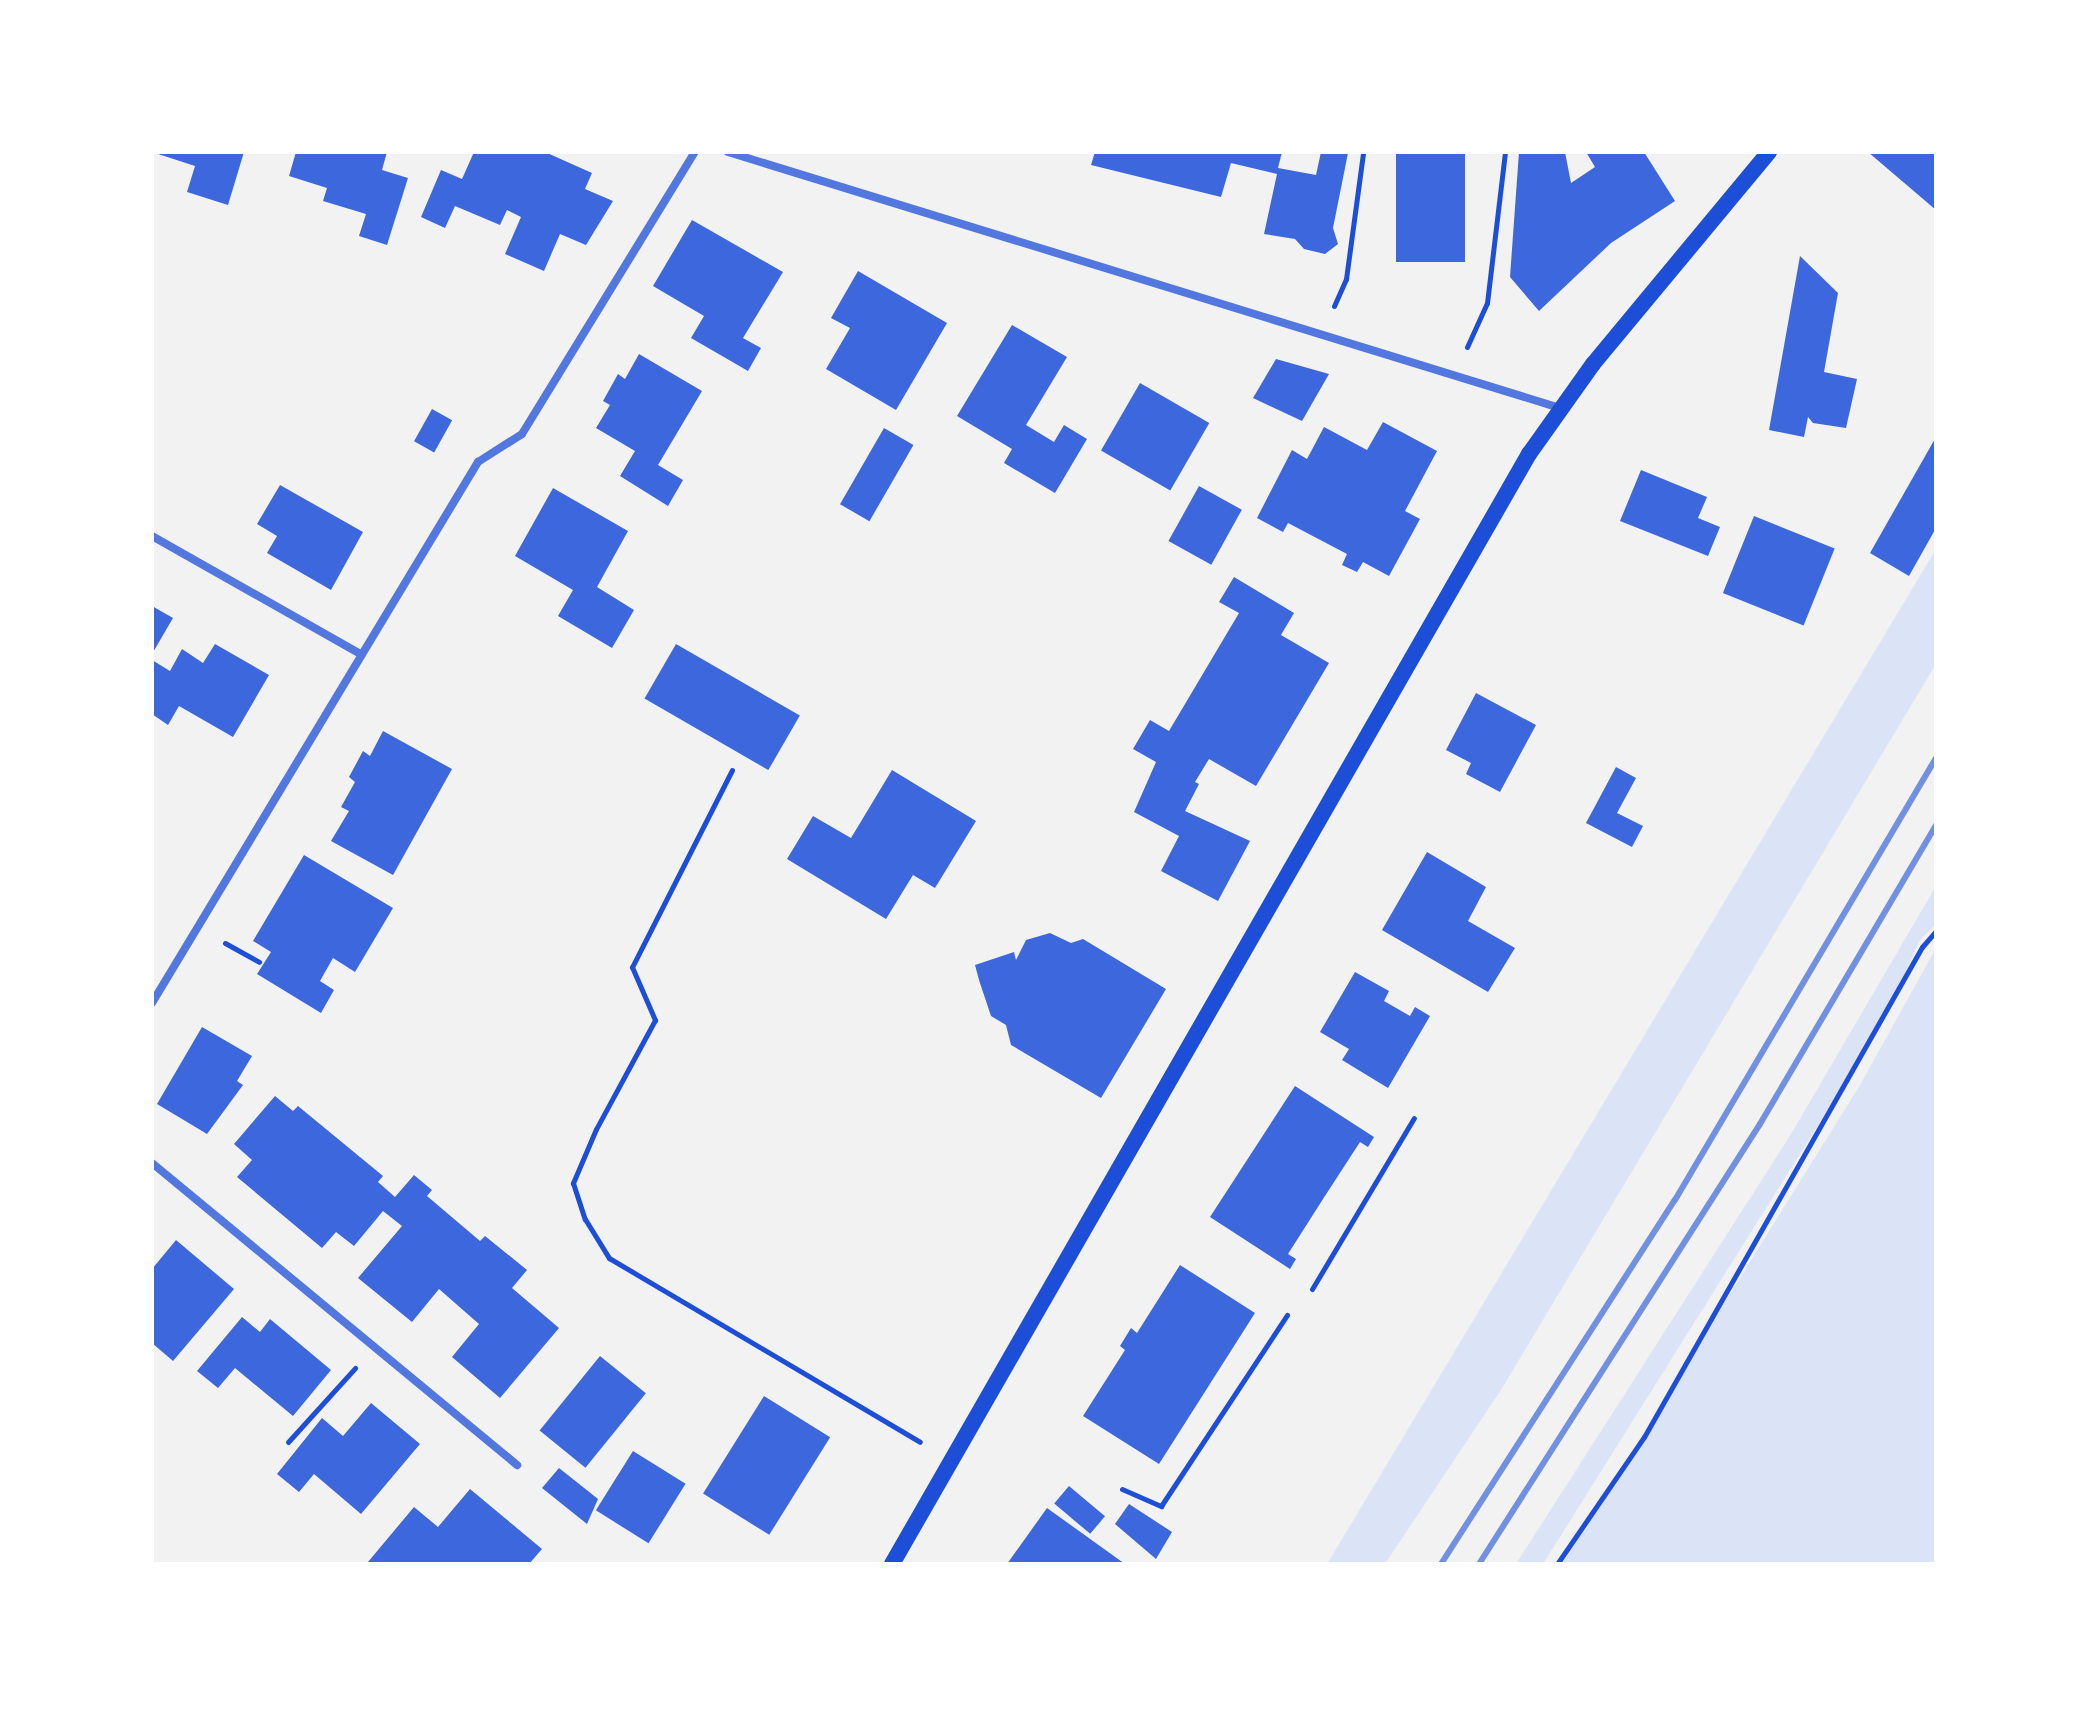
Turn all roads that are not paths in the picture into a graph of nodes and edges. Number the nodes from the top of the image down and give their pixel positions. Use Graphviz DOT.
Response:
graph roads {
  1 [pos="695,152"];
  2 [pos="728,152"];
  3 [pos="1769,152"];
  4 [pos="1560,408"];
  5 [pos="152,536"];
  6 [pos="362,655"];
  7 [pos="152,1003"];
  8 [pos="152,1163"];
  9 [pos="517,1465"];
  10 [pos="892,1564"];
  1 -- 6 [label="street"];
  2 -- 4 [label="street"];
  3 -- 4 [label="main road"];
  4 -- 10 [label="main road"];
  5 -- 6 [label="street"];
  6 -- 7 [label="street"];
  8 -- 9 [label="street"];
}
